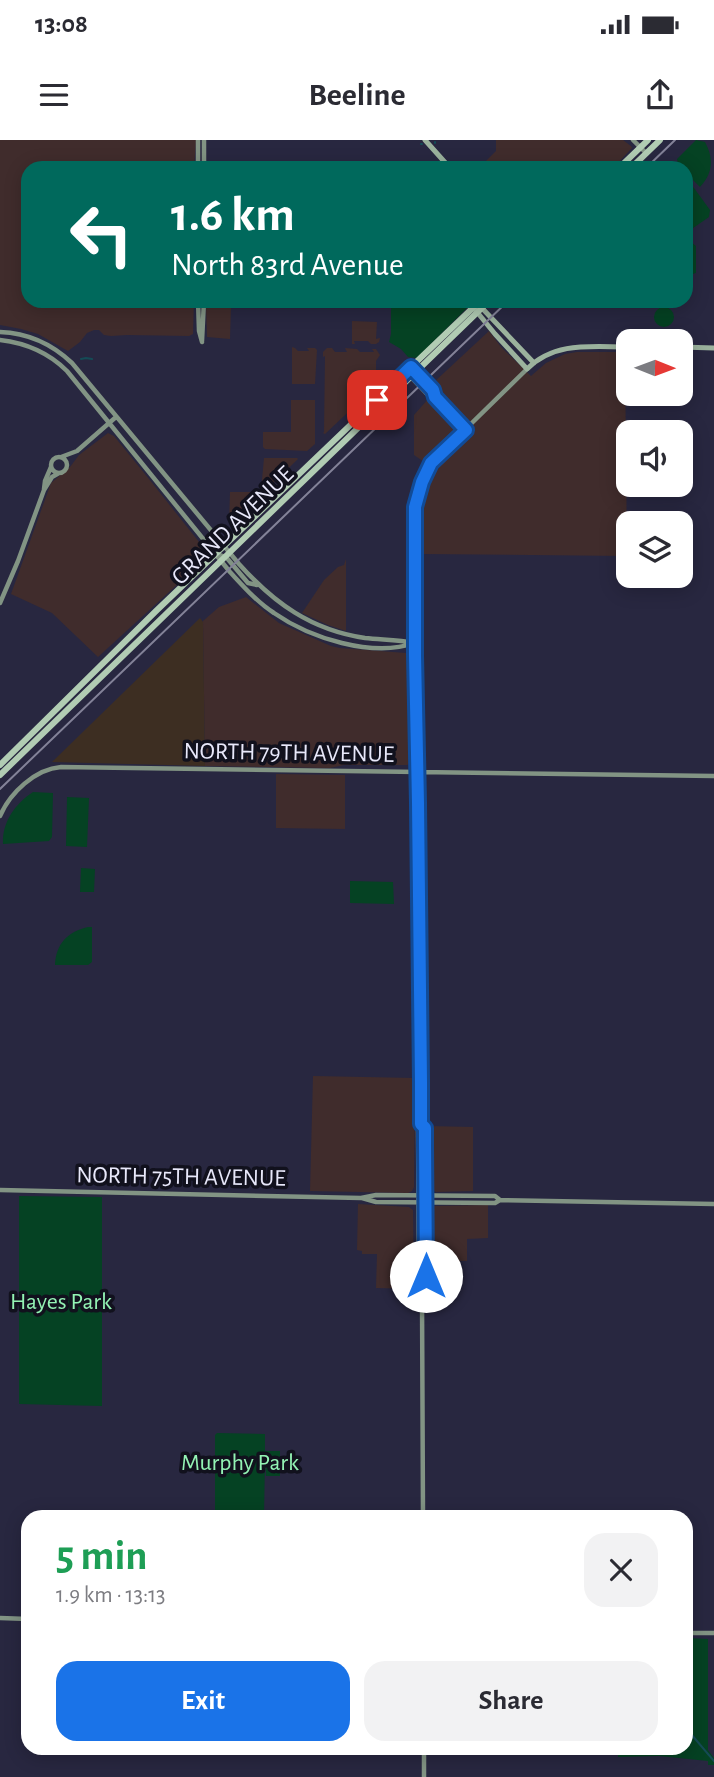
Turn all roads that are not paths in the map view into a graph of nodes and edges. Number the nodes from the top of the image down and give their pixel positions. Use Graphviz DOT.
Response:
graph roads {
  1 [pos="198,140"];
  2 [pos="204,140"];
  3 [pos="425,140"];
  4 [pos="633,140"];
  5 [pos="648,140"];
  6 [pos="660,140"];
  7 [pos="643,150"];
  8 [pos="200,161"];
  9 [pos="202,161"];
  10 [pos="444,161"];
  11 [pos="628,161"];
  12 [pos="636,161"];
  13 [pos="198,308"];
  14 [pos="204,308"];
  15 [pos="475,308"];
  16 [pos="475,308"];
  17 [pos="481,308"];
  18 [pos="0,332"];
  19 [pos="27,336"];
  20 [pos="0,340"];
  21 [pos="30,347"];
  22 [pos="616,347"];
  23 [pos="693,347"];
  24 [pos="714,348"];
  25 [pos="530,366"];
  26 [pos="408,370"];
  27 [pos="414,376"];
  28 [pos="116,416"];
  29 [pos="109,423"];
  30 [pos="466,430"];
  31 [pos="77,451"];
  32 [pos="61,457"];
  33 [pos="68,465"];
  34 [pos="51,466"];
  35 [pos="60,473"];
  36 [pos="44,489"];
  37 [pos="224,545"];
  38 [pos="215,554"];
  39 [pos="226,557"];
  40 [pos="0,603"];
  41 [pos="308,620"];
  42 [pos="303,629"];
  43 [pos="415,643"];
  44 [pos="0,765"];
  45 [pos="418,771"];
  46 [pos="0,775"];
  47 [pos="714,776"];
  48 [pos="0,816"];
  49 [pos="421,1124"];
  50 [pos="0,1190"];
  51 [pos="418,1195"];
  52 [pos="426,1195"];
  53 [pos="494,1196"];
  54 [pos="361,1198"];
  55 [pos="500,1200"];
  56 [pos="418,1203"];
  57 [pos="426,1203"];
  58 [pos="480,1203"];
  59 [pos="714,1204"];
  60 [pos="418,1262"];
  61 [pos="426,1262"];
  62 [pos="423,1283"];
  63 [pos="423,1510"];
  64 [pos="0,1618"];
  65 [pos="21,1619"];
  66 [pos="693,1633"];
  67 [pos="714,1633"];
  68 [pos="424,1755"];
  69 [pos="424,1777"];
  1 -- 8 [label="main road"];
  2 -- 9 [label="main road"];
  3 -- 10 [label="main road"];
  4 -- 7 [label="main road"];
  5 -- 7 [label="highway"];
  6 -- 7 [label="highway"];
  7 -- 11 [label="highway"];
  7 -- 12 [label="highway"];
  13 -- 14 [label="main road"];
  15 -- 26 [label="highway, GRAND AVENUE"];
  16 -- 27 [label="highway, GRAND AVENUE"];
  17 -- 25 [label="main road"];
  18 -- 19 [label="main road"];
  19 -- 21 [label="main road"];
  19 -- 28 [label="main road"];
  20 -- 21 [label="main road"];
  21 -- 29 [label="main road"];
  22 -- 25 [label="main road"];
  23 -- 24 [label="main road"];
  25 -- 30 [label="main road"];
  26 -- 27 [label="main road"];
  26 -- 37 [label="highway, GRAND AVENUE"];
  27 -- 30 [label="main road"];
  27 -- 39 [label="highway, GRAND AVENUE"];
  28 -- 29 [label="main road"];
  28 -- 37 [label="main road"];
  29 -- 31 [label="main road"];
  29 -- 38 [label="main road"];
  30 -- 43 [label="main road"];
  31 -- 32 [label="main road"];
  31 -- 33 [label="main road"];
  32 -- 33 [label="main road"];
  32 -- 34 [label="main road"];
  33 -- 35 [label="main road"];
  34 -- 35 [label="main road"];
  34 -- 36 [label="main road"];
  35 -- 36 [label="main road"];
  36 -- 40 [label="main road"];
  37 -- 38 [label="highway, GRAND AVENUE"];
  37 -- 39 [label="main road"];
  38 -- 39 [label="main road"];
  38 -- 44 [label="highway, GRAND AVENUE"];
  39 -- 41 [label="main road"];
  39 -- 42 [label="main road"];
  39 -- 46 [label="highway, GRAND AVENUE"];
  41 -- 42 [label="main road"];
  41 -- 43 [label="main road"];
  42 -- 43 [label="main road"];
  43 -- 45 [label="main road"];
  45 -- 47 [label="main road, NORTH 79TH AVENUE"];
  45 -- 48 [label="main road, NORTH 79TH AVENUE"];
  45 -- 49 [label="main road"];
  49 -- 51 [label="main road"];
  49 -- 52 [label="main road"];
  50 -- 54 [label="main road, NORTH 75TH AVENUE"];
  51 -- 52 [label="main road, NORTH 75TH AVENUE"];
  51 -- 54 [label="main road, NORTH 75TH AVENUE"];
  51 -- 56 [label="main road"];
  52 -- 53 [label="main road, NORTH 75TH AVENUE"];
  52 -- 57 [label="main road"];
  53 -- 55 [label="main road"];
  53 -- 58 [label="main road"];
  54 -- 56 [label="main road, NORTH 75TH AVENUE"];
  55 -- 58 [label="main road, NORTH 75TH AVENUE"];
  55 -- 59 [label="main road, NORTH 75TH AVENUE"];
  56 -- 57 [label="main road, NORTH 75TH AVENUE"];
  56 -- 60 [label="main road"];
  57 -- 58 [label="main road, NORTH 75TH AVENUE"];
  57 -- 61 [label="main road"];
  60 -- 61 [label="main road"];
  60 -- 62 [label="main road"];
  61 -- 62 [label="main road"];
  62 -- 63 [label="main road"];
  64 -- 65 [label="main road"];
  66 -- 67 [label="main road"];
  68 -- 69 [label="main road"];
}
